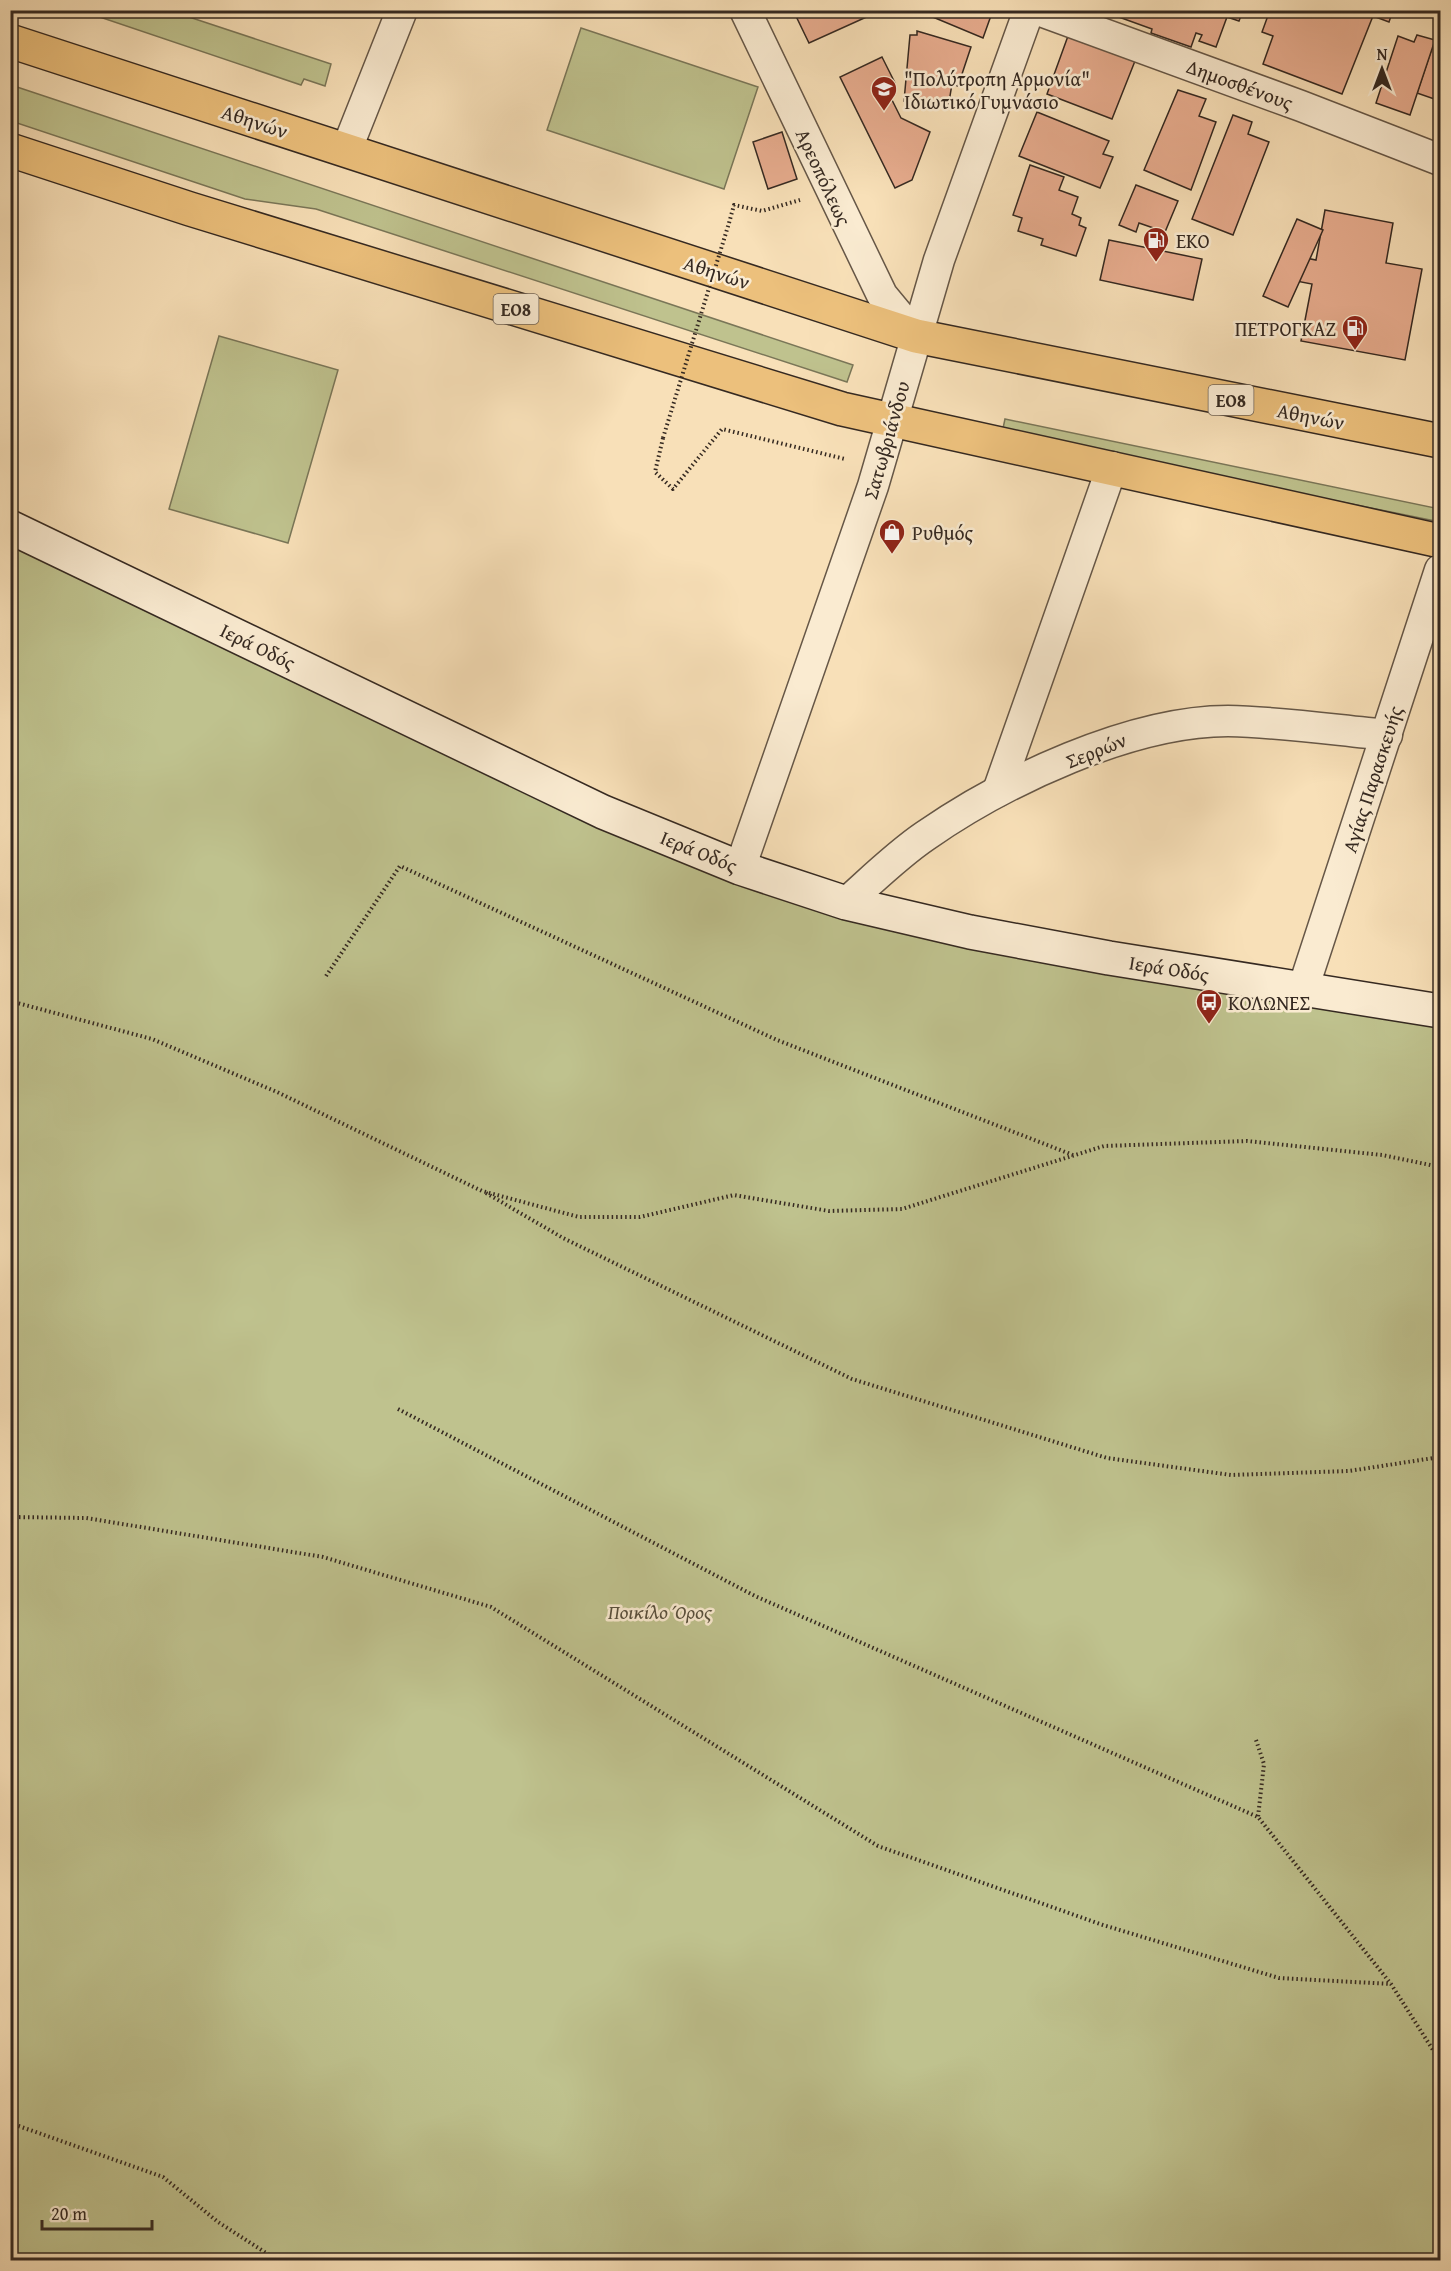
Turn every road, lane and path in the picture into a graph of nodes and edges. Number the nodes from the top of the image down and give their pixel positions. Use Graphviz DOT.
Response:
graph roads {
  1 [pos="402,10"];
  2 [pos="745,10"];
  3 [pos="1029,10"];
  4 [pos="1038,10"];
  5 [pos="10,41"];
  6 [pos="10,150"];
  7 [pos="346,151"];
  8 [pos="1440,160"];
  9 [pos="827,185"];
  10 [pos="916,336"];
  11 [pos="892,420"];
  12 [pos="1440,441"];
  13 [pos="878,467"];
  14 [pos="1112,467"];
  15 [pos="10,527"];
  16 [pos="1440,541"];
  17 [pos="1440,570"];
  18 [pos="1387,735"];
  19 [pos="998,791"];
  20 [pos="740,868"];
  21 [pos="846,903"];
  22 [pos="326,976"];
  23 [pos="1303,989"];
  24 [pos="10,1001"];
  25 [pos="1440,1011"];
  26 [pos="1073,1155"];
  27 [pos="1440,1167"];
  28 [pos="482,1191"];
  29 [pos="398,1409"];
  30 [pos="1440,1457"];
  31 [pos="10,1517"];
  32 [pos="1256,1740"];
  33 [pos="1258,1817"];
  34 [pos="1391,1984"];
  35 [pos="1440,2061"];
  36 [pos="10,2123"];
  37 [pos="277,2260"];
  1 -- 7 [label="street"];
  2 -- 9 [label="street, Αρεοπόλεως"];
  3 -- 10 [label="street, Σατωβριάνδου"];
  4 -- 8 [label="street, Δημοσθένους"];
  5 -- 7 [label="highway, Αθηνών / ΕΟ8"];
  6 -- 11 [label="highway, ΕΟ8"];
  7 -- 10 [label="highway, Αθηνών / ΕΟ8"];
  9 -- 10 [label="street, Αρεοπόλεως"];
  9 -- 13 [label="path, bridge"];
  10 -- 11 [label="street, Σατωβριάνδου"];
  10 -- 12 [label="highway, Αθηνών / ΕΟ8"];
  11 -- 13 [label="street, Σατωβριάνδου"];
  11 -- 14 [label="highway, ΕΟ8"];
  13 -- 20 [label="street, Σατωβριάνδου"];
  14 -- 16 [label="highway, ΕΟ8"];
  14 -- 19 [label="street"];
  15 -- 20 [label="main road, Ιερά Οδός"];
  17 -- 18 [label="street, Αγίας Παρασκευής"];
  18 -- 19 [label="street, Σερρών"];
  18 -- 23 [label="street, Αγίας Παρασκευής"];
  19 -- 21 [label="street, Σερρών"];
  20 -- 21 [label="main road, Ιερά Οδός"];
  21 -- 23 [label="main road, Ιερά Οδός"];
  22 -- 26 [label="path"];
  23 -- 25 [label="main road, Ιερά Οδός"];
  24 -- 28 [label="path"];
  26 -- 27 [label="path"];
  26 -- 28 [label="path"];
  28 -- 30 [label="path"];
  29 -- 33 [label="path"];
  31 -- 34 [label="path"];
  32 -- 33 [label="path"];
  33 -- 34 [label="path"];
  34 -- 35 [label="path"];
  36 -- 37 [label="path"];
}
